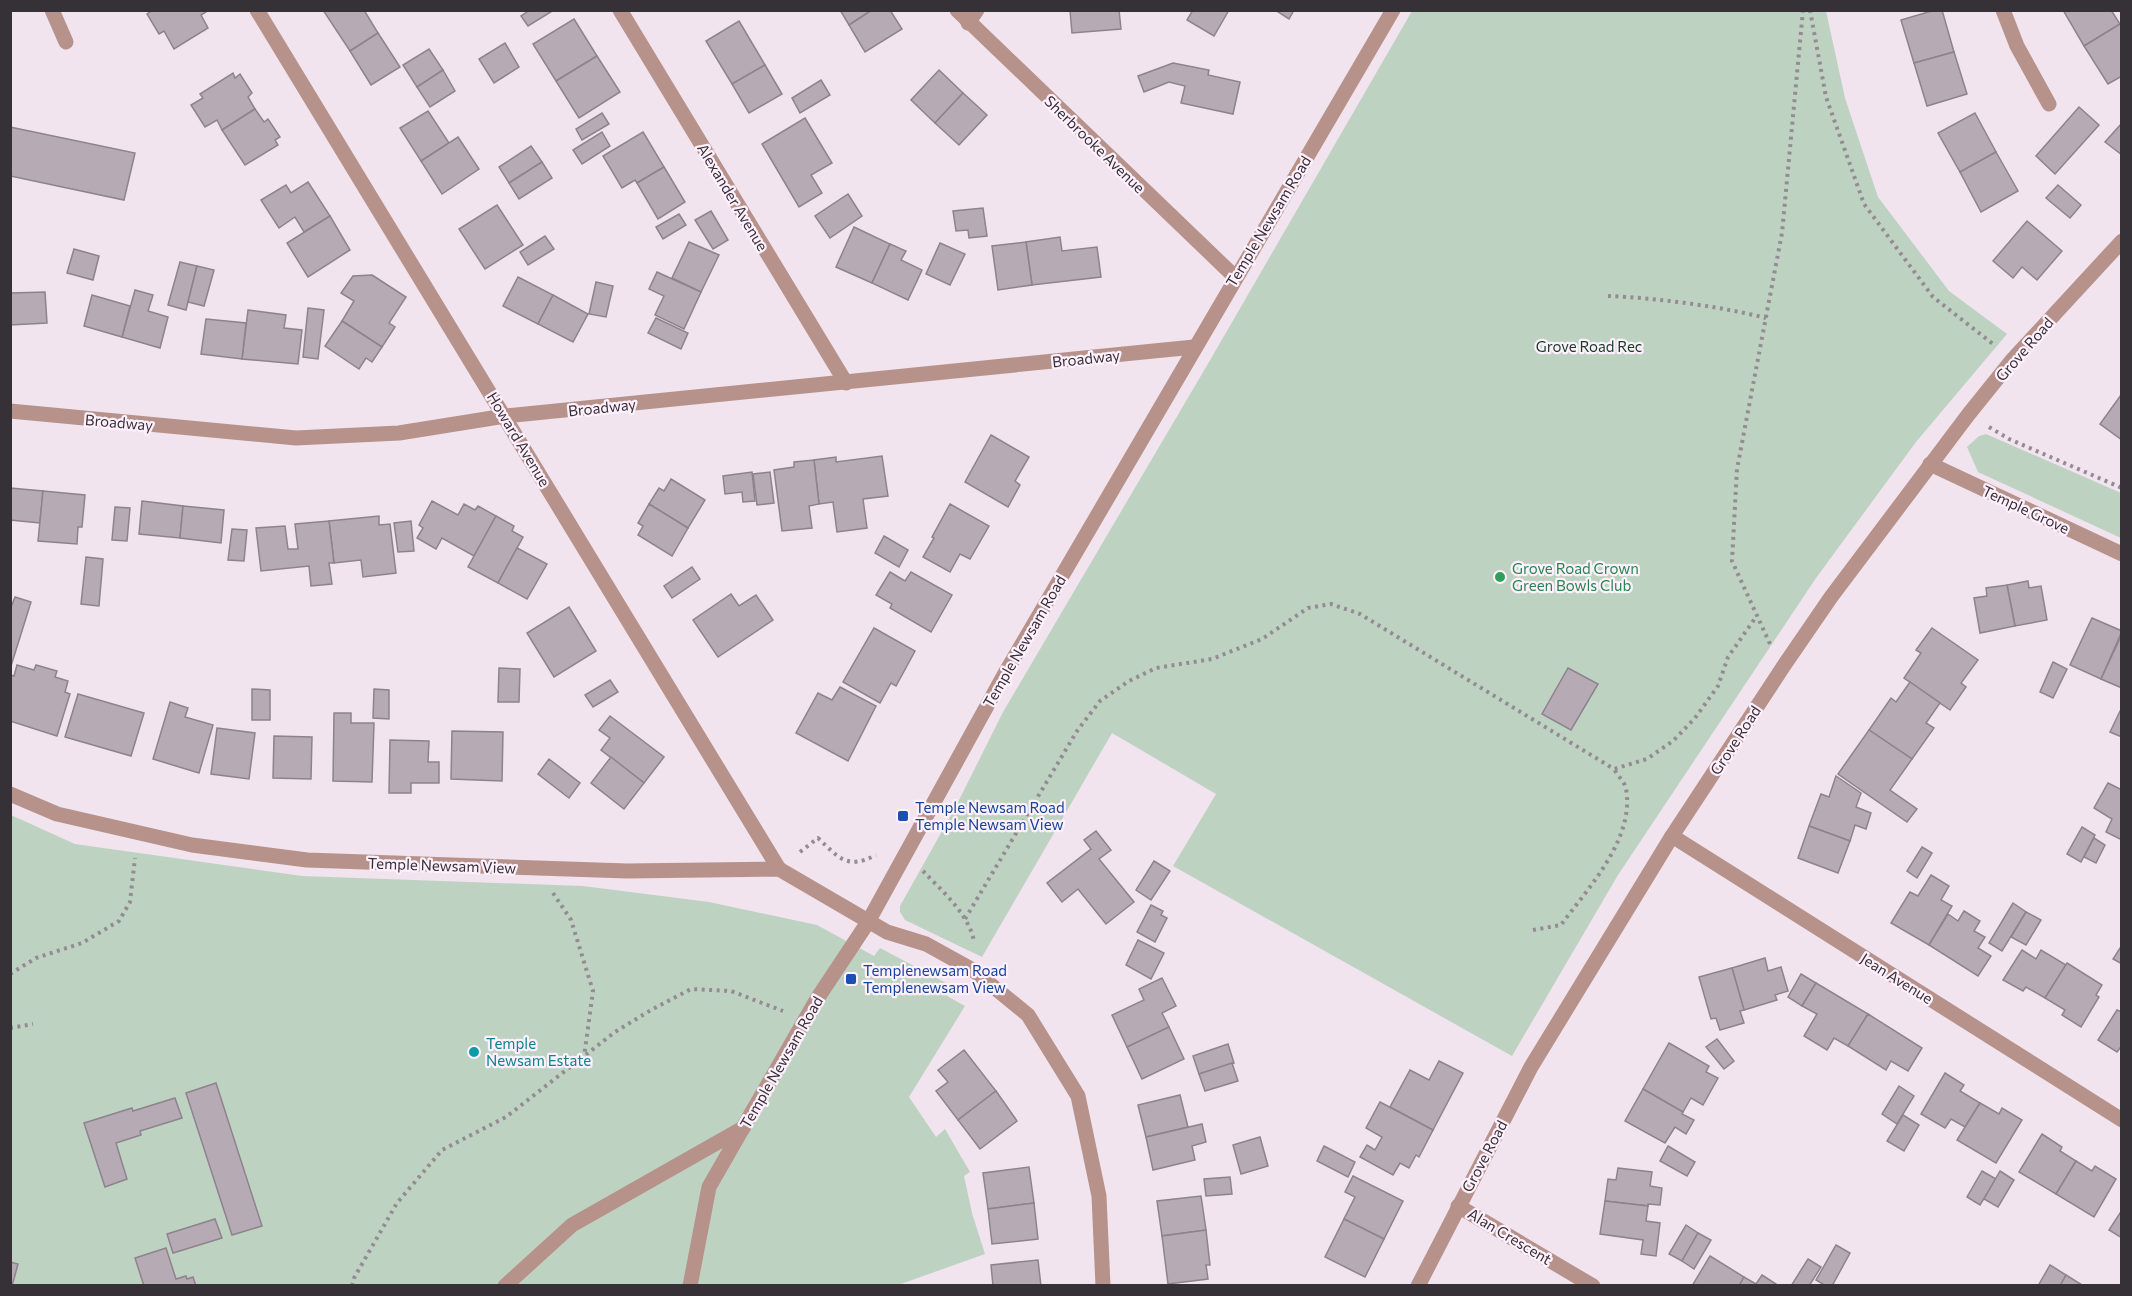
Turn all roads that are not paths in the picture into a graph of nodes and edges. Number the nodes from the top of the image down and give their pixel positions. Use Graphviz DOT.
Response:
graph roads {
  1 [pos="52,10"];
  2 [pos="257,10"];
  3 [pos="620,10"];
  4 [pos="957,10"];
  5 [pos="1393,10"];
  6 [pos="2003,10"];
  7 [pos="973,17"];
  8 [pos="66,42"];
  9 [pos="2049,104"];
  10 [pos="2121,241"];
  11 [pos="1235,277"];
  12 [pos="1194,347"];
  13 [pos="846,383"];
  14 [pos="10,411"];
  15 [pos="505,416"];
  16 [pos="1930,464"];
  17 [pos="2121,555"];
  18 [pos="10,794"];
  19 [pos="1672,836"];
  20 [pos="778,869"];
  21 [pos="868,922"];
  22 [pos="2121,1120"];
  23 [pos="743,1128"];
  24 [pos="1458,1206"];
  25 [pos="505,1286"];
  26 [pos="690,1286"];
  27 [pos="1103,1286"];
  28 [pos="1418,1286"];
  29 [pos="1593,1286"];
  1 -- 8 [label="street"];
  2 -- 15 [label="street, Howard Avenue"];
  3 -- 13 [label="street, Alexander Avenue"];
  4 -- 7 [label="street, Sherbrooke Avenue"];
  5 -- 11 [label="street, Temple Newsam Road"];
  6 -- 9 [label="street"];
  7 -- 11 [label="street, Sherbrooke Avenue"];
  10 -- 16 [label="street, Grove Road"];
  11 -- 12 [label="street, Temple Newsam Road"];
  12 -- 13 [label="street, Broadway"];
  12 -- 21 [label="street, Temple Newsam Road"];
  13 -- 15 [label="street, Broadway"];
  14 -- 15 [label="street, Broadway"];
  15 -- 20 [label="street, Howard Avenue"];
  16 -- 17 [label="street, Temple Grove"];
  16 -- 19 [label="street, Grove Road"];
  18 -- 20 [label="street, Temple Newsam View"];
  19 -- 22 [label="street, Jean Avenue"];
  19 -- 24 [label="street, Grove Road"];
  20 -- 21 [label="street"];
  21 -- 23 [label="street, Temple Newsam Road"];
  21 -- 27 [label="street"];
  23 -- 25 [label="street"];
  23 -- 26 [label="street, Temple Newsam Road"];
  24 -- 28 [label="street, Grove Road"];
  24 -- 29 [label="street, Alan Crescent"];
}
